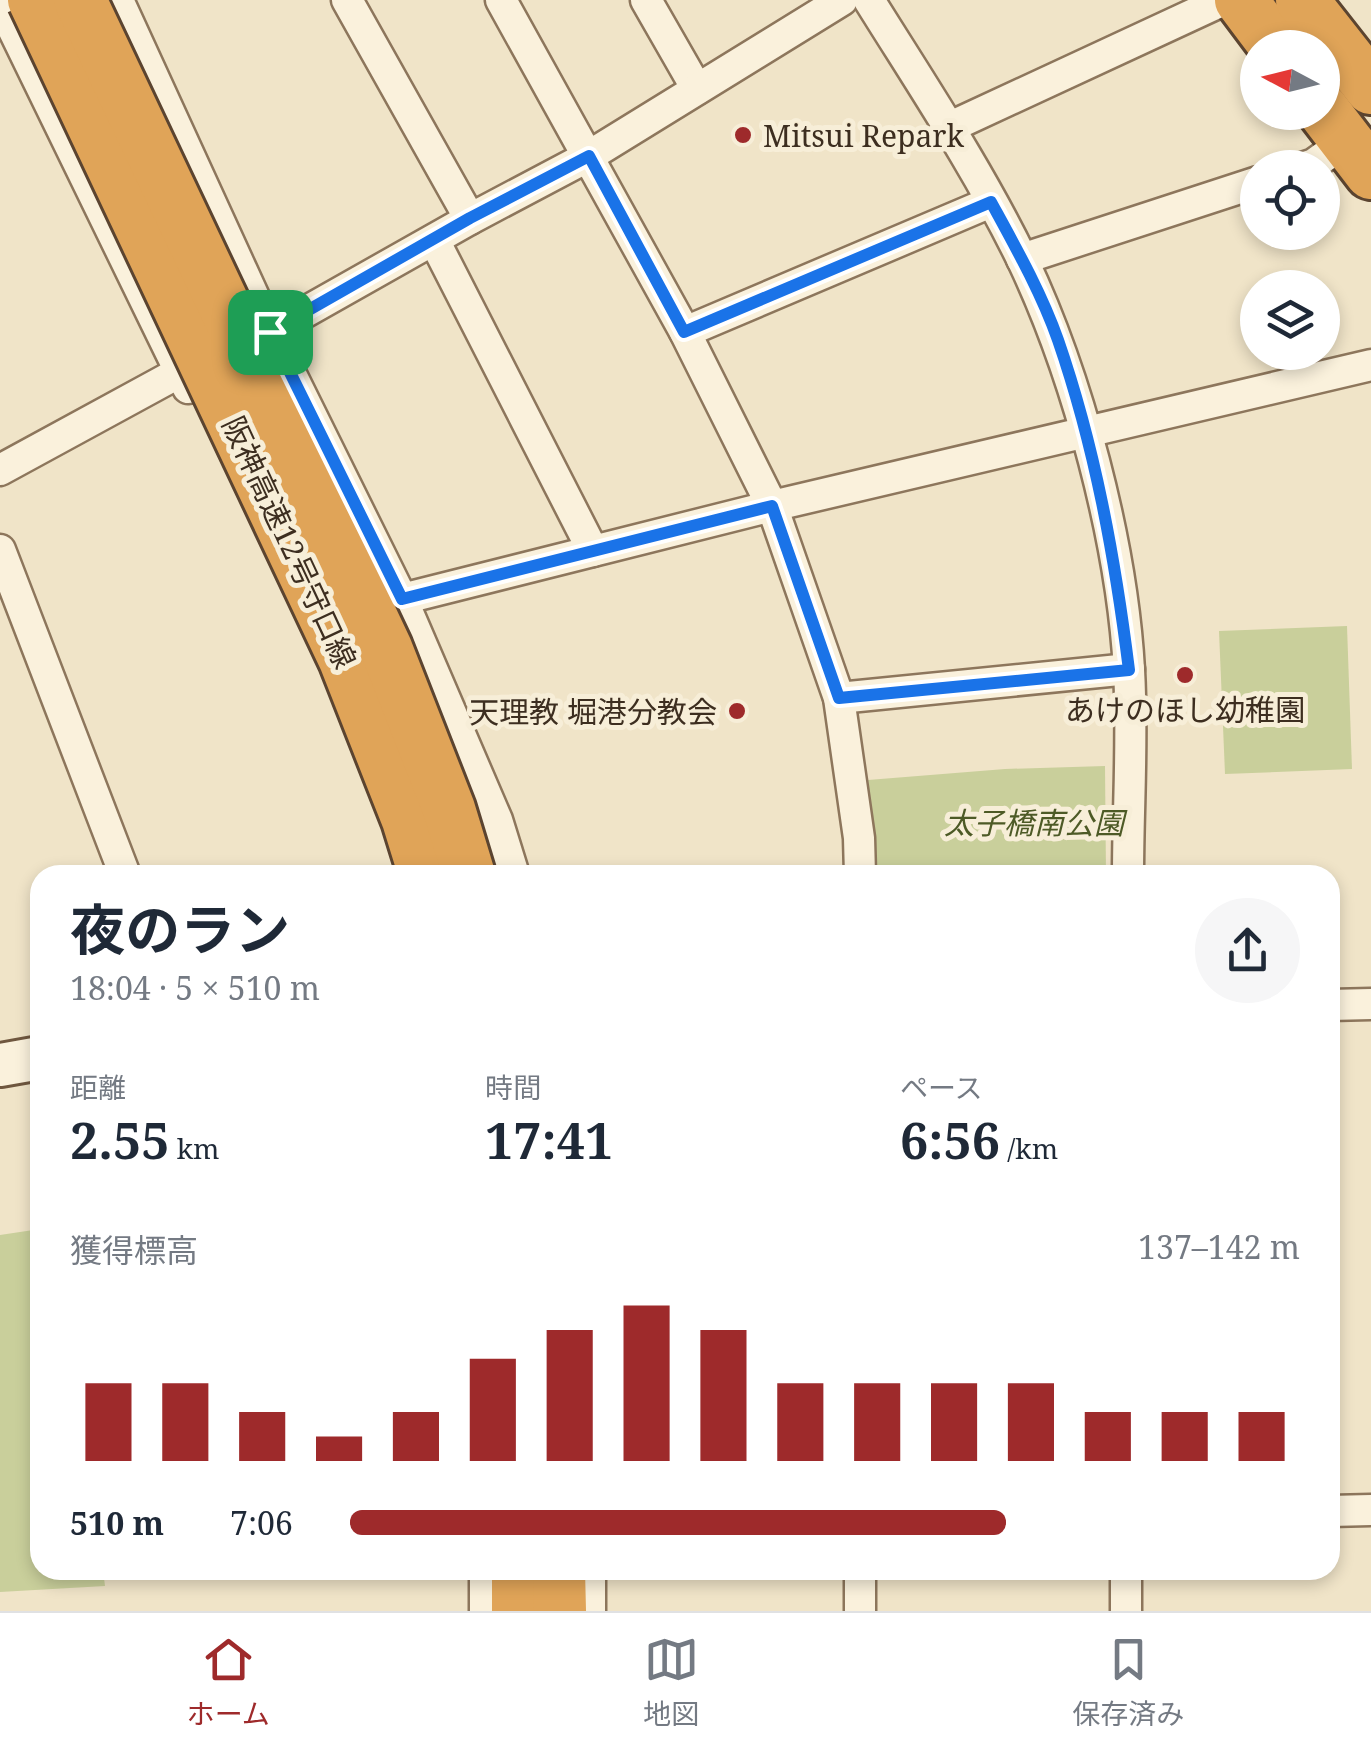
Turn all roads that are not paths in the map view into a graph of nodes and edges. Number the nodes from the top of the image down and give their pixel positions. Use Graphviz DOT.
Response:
graph roads {
  1 [pos="34,0"];
  2 [pos="80,0"];
  3 [pos="118,0"];
  4 [pos="348,0"];
  5 [pos="501,0"];
  6 [pos="646,0"];
  7 [pos="842,0"];
  8 [pos="868,0"];
  9 [pos="1224,0"];
  10 [pos="1242,0"];
  11 [pos="1302,0"];
  12 [pos="0,2"];
  13 [pos="1264,30"];
  14 [pos="1371,88"];
  15 [pos="697,89"];
  16 [pos="948,128"];
  17 [pos="589,156"];
  18 [pos="1240,188"];
  19 [pos="991,202"];
  20 [pos="470,218"];
  21 [pos="434,240"];
  22 [pos="1022,260"];
  23 [pos="270,332"];
  24 [pos="684,332"];
  25 [pos="1371,365"];
  26 [pos="180,372"];
  27 [pos="1085,433"];
  28 [pos="0,470"];
  29 [pos="772,506"];
  30 [pos="0,550"];
  31 [pos="593,551"];
  32 [pos="402,599"];
  33 [pos="1129,670"];
  34 [pos="839,698"];
  35 [pos="121,865"];
  36 [pos="401,865"];
  37 [pos="422,865"];
  38 [pos="466,865"];
  39 [pos="511,865"];
  40 [pos="859,865"];
  41 [pos="1128,865"];
  42 [pos="1340,1004"];
  43 [pos="1371,1004"];
  44 [pos="30,1060"];
  45 [pos="0,1064"];
  46 [pos="1371,1510"];
  47 [pos="1340,1511"];
  48 [pos="485,1580"];
  49 [pos="518,1580"];
  50 [pos="559,1580"];
  51 [pos="590,1580"];
  52 [pos="860,1580"];
  53 [pos="1126,1580"];
  54 [pos="485,1611"];
  55 [pos="518,1611"];
  56 [pos="560,1611"];
  57 [pos="590,1611"];
  58 [pos="860,1611"];
  59 [pos="1126,1611"];
  1 -- 37 [label="highway, 阪神高速12号守口線, bridge"];
  2 -- 38 [label="highway, 阪神高速12号守口線, bridge"];
  3 -- 23 [label="street"];
  4 -- 20 [label="street"];
  5 -- 17 [label="street"];
  6 -- 15 [label="street"];
  7 -- 15 [label="street"];
  8 -- 16 [label="street"];
  9 -- 16 [label="street"];
  10 -- 13 [label="highway"];
  11 -- 14 [label="highway"];
  12 -- 26 [label="street"];
  15 -- 17 [label="street"];
  16 -- 19 [label="street"];
  17 -- 20 [label="street"];
  17 -- 24 [label="street"];
  18 -- 22 [label="street"];
  19 -- 22 [label="street"];
  19 -- 24 [label="street"];
  20 -- 21 [label="street"];
  21 -- 23 [label="street"];
  21 -- 31 [label="street"];
  22 -- 27 [label="street"];
  23 -- 26 [label="street"];
  23 -- 32 [label="street"];
  24 -- 29 [label="street"];
  25 -- 27 [label="street"];
  26 -- 28 [label="street"];
  26 -- 36 [label="street"];
  27 -- 29 [label="street"];
  27 -- 33 [label="street"];
  29 -- 31 [label="street"];
  29 -- 34 [label="street"];
  30 -- 35 [label="street"];
  31 -- 32 [label="street"];
  32 -- 39 [label="street"];
  33 -- 34 [label="street"];
  33 -- 41 [label="street"];
  34 -- 40 [label="street"];
  42 -- 43 [label="street"];
  44 -- 45 [label="street"];
  46 -- 47 [label="street"];
  48 -- 54 [label="street"];
  49 -- 55 [label="highway"];
  50 -- 56 [label="highway"];
  51 -- 57 [label="street"];
  52 -- 58 [label="street"];
  53 -- 59 [label="street"];
}
